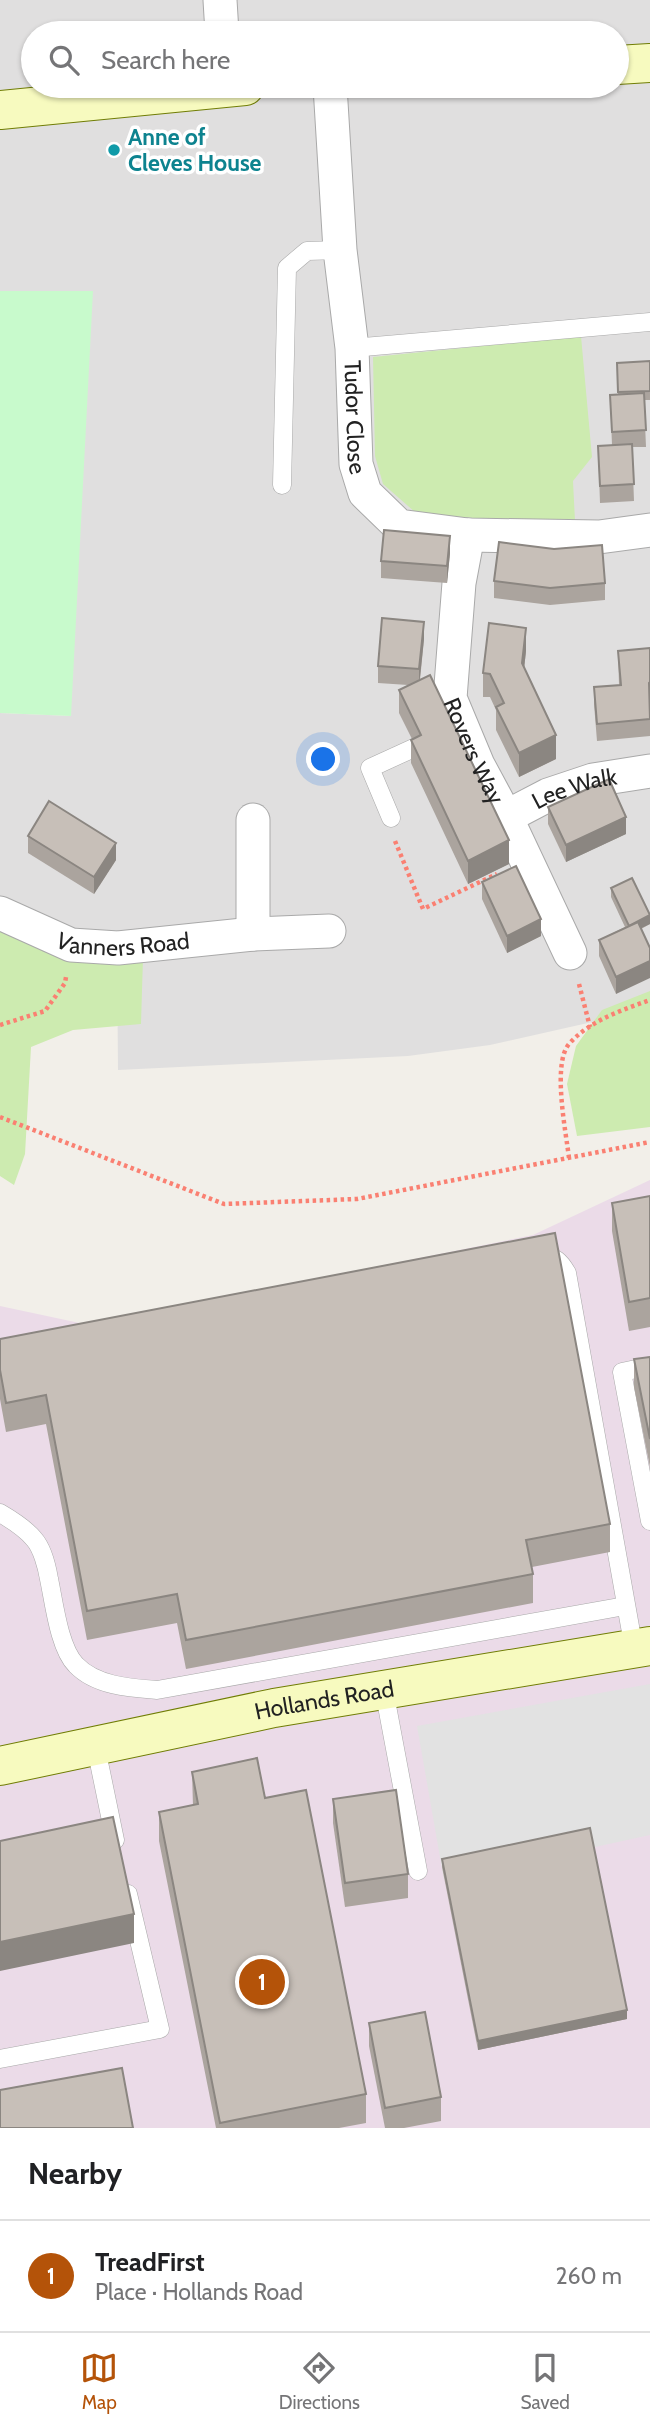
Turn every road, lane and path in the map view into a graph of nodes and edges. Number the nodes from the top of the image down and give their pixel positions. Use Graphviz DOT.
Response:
graph roads {
  1 [pos="220,0"];
  2 [pos="221,21"];
  3 [pos="650,64"];
  4 [pos="629,65"];
  5 [pos="112,98"];
  6 [pos="331,98"];
  7 [pos="0,110"];
  8 [pos="340,250"];
  9 [pos="650,322"];
  10 [pos="352,348"];
  11 [pos="282,485"];
  12 [pos="650,530"];
  13 [pos="468,535"];
  14 [pos="416,747"];
  15 [pos="650,771"];
  16 [pos="506,817"];
  17 [pos="391,818"];
  18 [pos="253,820"];
  19 [pos="526,860"];
  20 [pos="0,913"];
  21 [pos="329,931"];
  22 [pos="253,934"];
  23 [pos="71,945"];
  24 [pos="570,953"];
  25 [pos="650,1000"];
  26 [pos="0,1025"];
  27 [pos="590,1027"];
  28 [pos="0,1118"];
  29 [pos="650,1142"];
  30 [pos="569,1158"];
  31 [pos="519,1258"];
  32 [pos="650,1366"];
  33 [pos="0,1513"];
  34 [pos="650,1521"];
  35 [pos="625,1606"];
  36 [pos="642,1648"];
  37 [pos="384,1690"];
  38 [pos="96,1748"];
  39 [pos="0,1766"];
  40 [pos="418,1871"];
  41 [pos="0,2059"];
  1 -- 2 [label="street"];
  3 -- 4 [label="street"];
  5 -- 7 [label="street"];
  6 -- 8 [label="street, Tudor Close"];
  8 -- 10 [label="street, Tudor Close"];
  8 -- 11 [label="lane"];
  9 -- 10 [label="lane"];
  10 -- 13 [label="street, Tudor Close"];
  12 -- 13 [label="street, Tudor Close"];
  13 -- 16 [label="street, Rovers Way"];
  14 -- 17 [label="lane"];
  15 -- 16 [label="street, Lee Walk"];
  16 -- 19 [label="street, Rovers Way"];
  17 -- 19 [label="path"];
  18 -- 22 [label="street"];
  19 -- 24 [label="street, Rovers Way"];
  20 -- 23 [label="street, Vanners Road"];
  21 -- 22 [label="street, Vanners Road"];
  22 -- 23 [label="street, Vanners Road"];
  23 -- 26 [label="path"];
  24 -- 27 [label="path"];
  25 -- 27 [label="path"];
  27 -- 30 [label="path"];
  28 -- 30 [label="path"];
  29 -- 30 [label="path"];
  31 -- 35 [label="lane"];
  32 -- 34 [label="lane"];
  33 -- 35 [label="lane"];
  35 -- 36 [label="lane"];
  36 -- 37 [label="street, Hollands Road"];
  37 -- 38 [label="street, Hollands Road"];
  37 -- 40 [label="lane"];
  38 -- 39 [label="street, Hollands Road"];
  38 -- 41 [label="lane"];
}
